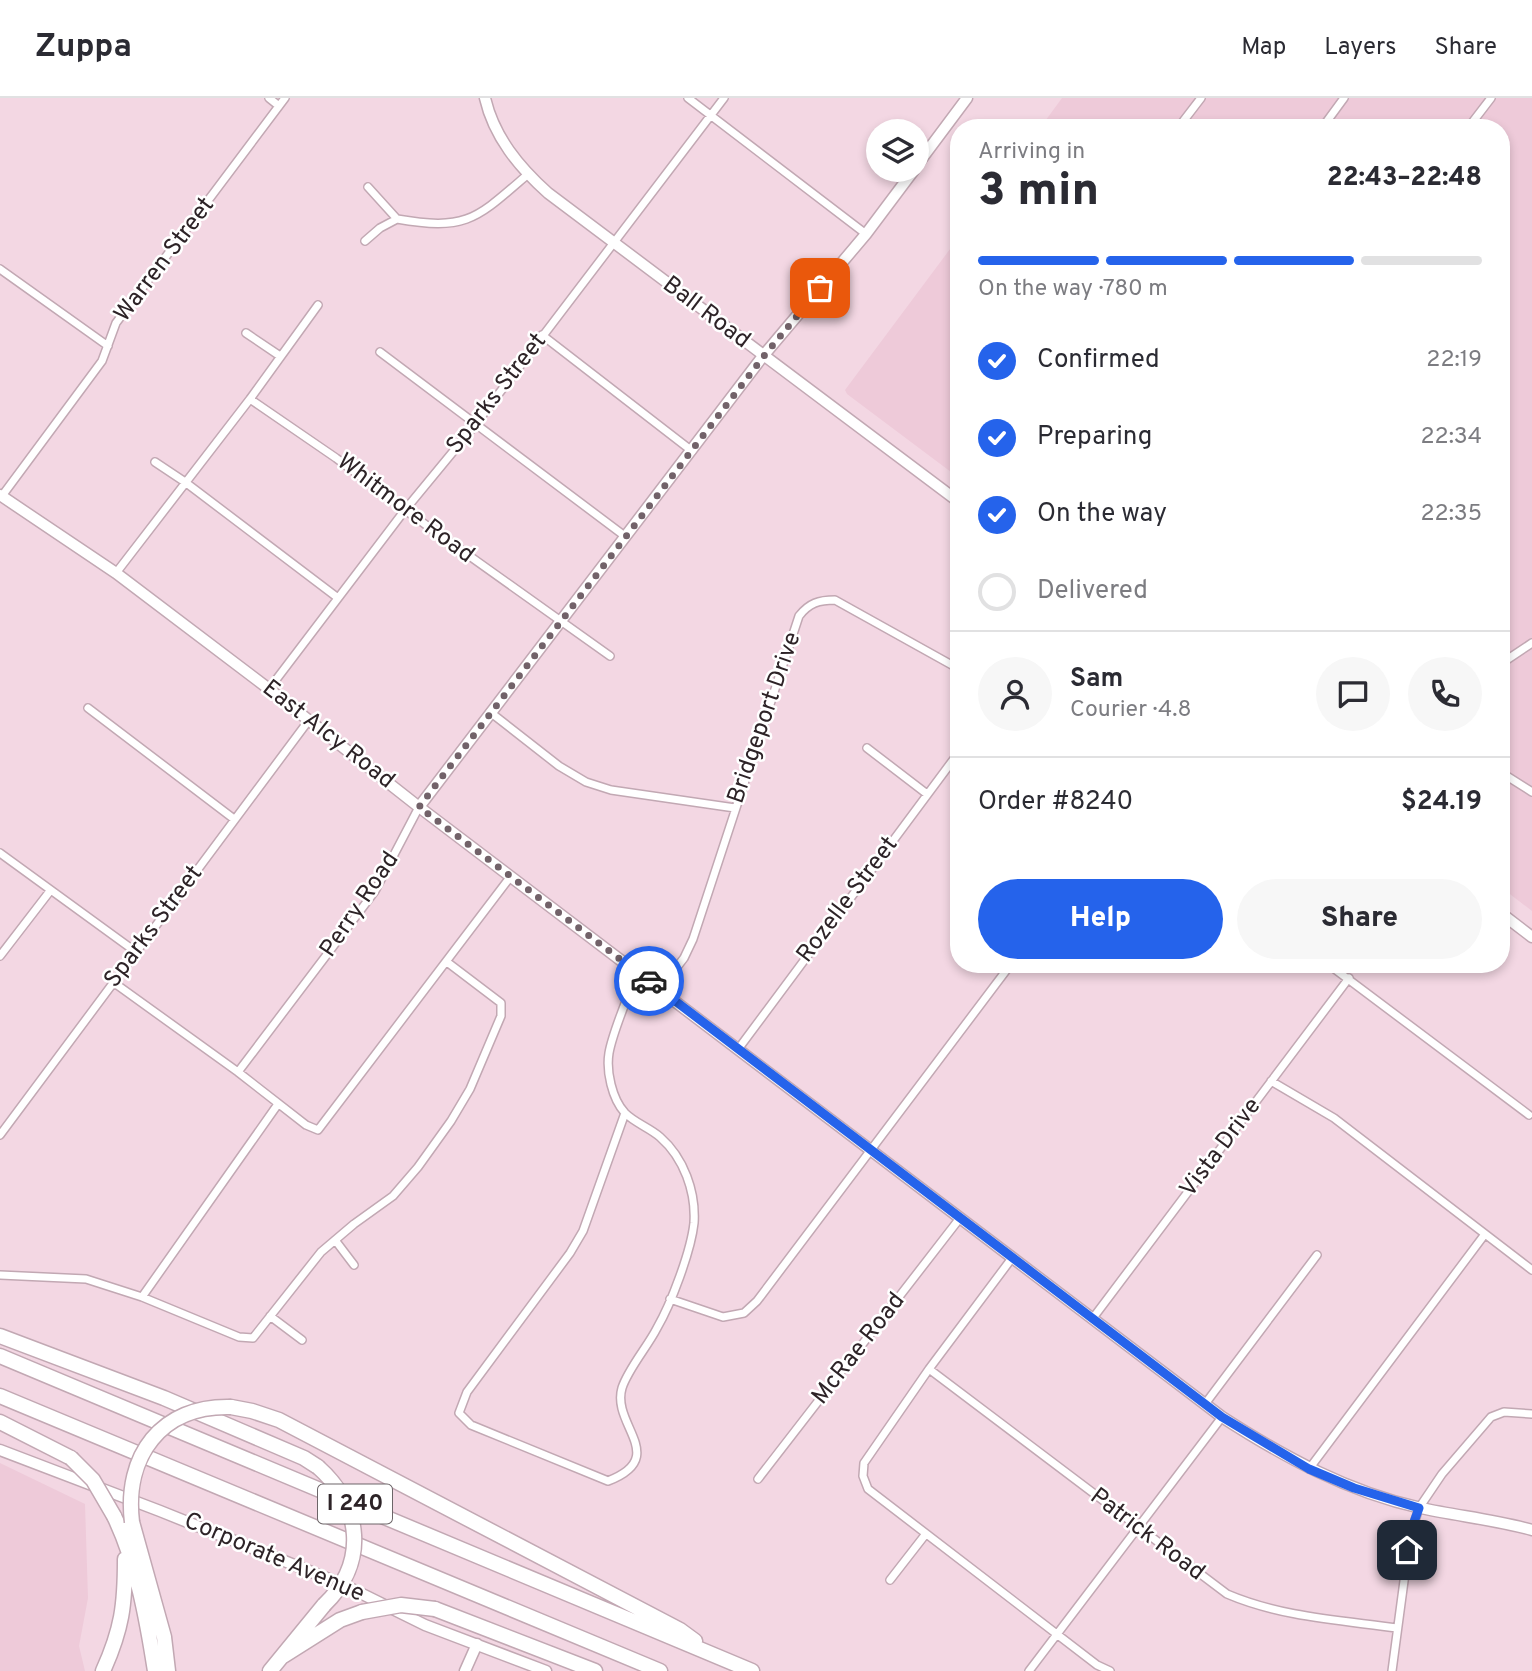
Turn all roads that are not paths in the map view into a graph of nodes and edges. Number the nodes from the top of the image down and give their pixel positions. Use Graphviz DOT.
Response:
graph roads {
  1 [pos="270,98"];
  2 [pos="285,98"];
  3 [pos="485,98"];
  4 [pos="688,98"];
  5 [pos="724,98"];
  6 [pos="967,98"];
  7 [pos="1200,98"];
  8 [pos="1344,98"];
  9 [pos="1491,98"];
  10 [pos="279,106"];
  11 [pos="711,115"];
  12 [pos="951,119"];
  13 [pos="1185,119"];
  14 [pos="1329,119"];
  15 [pos="1475,119"];
  16 [pos="950,121"];
  17 [pos="929,149"];
  18 [pos="527,175"];
  19 [pos="905,182"];
  20 [pos="368,187"];
  21 [pos="397,219"];
  22 [pos="866,234"];
  23 [pos="365,241"];
  24 [pos="613,243"];
  25 [pos="0,269"];
  26 [pos="318,305"];
  27 [pos="246,333"];
  28 [pos="542,335"];
  29 [pos="108,346"];
  30 [pos="380,352"];
  31 [pos="280,356"];
  32 [pos="764,356"];
  33 [pos="250,399"];
  34 [pos="475,425"];
  35 [pos="692,451"];
  36 [pos="155,462"];
  37 [pos="185,482"];
  38 [pos="1,495"];
  39 [pos="950,495"];
  40 [pos="405,510"];
  41 [pos="626,537"];
  42 [pos="116,573"];
  43 [pos="338,598"];
  44 [pos="559,622"];
  45 [pos="1532,643"];
  46 [pos="610,656"];
  47 [pos="1510,658"];
  48 [pos="950,664"];
  49 [pos="269,689"];
  50 [pos="88,708"];
  51 [pos="490,712"];
  52 [pos="309,720"];
  53 [pos="867,748"];
  54 [pos="950,764"];
  55 [pos="1510,778"];
  56 [pos="1532,792"];
  57 [pos="927,794"];
  58 [pos="419,807"];
  59 [pos="734,808"];
  60 [pos="234,820"];
  61 [pos="0,853"];
  62 [pos="512,876"];
  63 [pos="50,891"];
  64 [pos="1510,920"];
  65 [pos="1532,937"];
  66 [pos="136,952"];
  67 [pos="0,956"];
  68 [pos="446,962"];
  69 [pos="637,972"];
  70 [pos="1004,973"];
  71 [pos="1342,973"];
  72 [pos="1349,978"];
  73 [pos="113,982"];
  74 [pos="660,989"];
  75 [pos="739,1048"];
  76 [pos="238,1072"];
  77 [pos="1271,1081"];
  78 [pos="278,1104"];
  79 [pos="625,1113"];
  80 [pos="1529,1115"];
  81 [pos="0,1135"];
  82 [pos="870,1149"];
  83 [pos="960,1218"];
  84 [pos="1485,1234"];
  85 [pos="335,1240"];
  86 [pos="1317,1255"];
  87 [pos="1012,1258"];
  88 [pos="354,1265"];
  89 [pos="1532,1270"];
  90 [pos="0,1275"];
  91 [pos="142,1297"];
  92 [pos="670,1298"];
  93 [pos="270,1316"];
  94 [pos="1093,1318"];
  95 [pos="0,1336"];
  96 [pos="302,1340"];
  97 [pos="0,1356"];
  98 [pos="929,1369"];
  99 [pos="0,1396"];
  100 [pos="1205,1404"];
  101 [pos="1532,1414"];
  102 [pos="1222,1417"];
  103 [pos="0,1422"];
  104 [pos="0,1450"];
  105 [pos="1309,1469"];
  106 [pos="758,1479"];
  107 [pos="1419,1508"];
  108 [pos="1137,1528"];
  109 [pos="1532,1530"];
  110 [pos="925,1535"];
  111 [pos="124,1536"];
  112 [pos="890,1580"];
  113 [pos="1396,1628"];
  114 [pos="1057,1633"];
  115 [pos="477,1644"];
  116 [pos="709,1653"];
  117 [pos="283,1656"];
  118 [pos="103,1671"];
  119 [pos="155,1671"];
  120 [pos="169,1671"];
  121 [pos="270,1671"];
  122 [pos="466,1671"];
  123 [pos="546,1671"];
  124 [pos="595,1671"];
  125 [pos="660,1671"];
  126 [pos="752,1671"];
  127 [pos="1029,1671"];
  128 [pos="1110,1671"];
  129 [pos="1392,1671"];
  1 -- 10 [label="street"];
  2 -- 10 [label="street, Warren Street"];
  3 -- 18 [label="street, Ball Road"];
  4 -- 11 [label="street"];
  5 -- 11 [label="street, Sparks Street"];
  6 -- 12 [label="street"];
  7 -- 13 [label="street"];
  8 -- 14 [label="street"];
  9 -- 15 [label="street"];
  10 -- 29 [label="street, Warren Street"];
  11 -- 22 [label="street"];
  11 -- 24 [label="street, Sparks Street"];
  16 -- 17 [label="street"];
  18 -- 21 [label="street"];
  18 -- 24 [label="street, Ball Road"];
  19 -- 22 [label="street, Perry Road"];
  20 -- 21 [label="street"];
  21 -- 23 [label="street"];
  22 -- 32 [label="street, Perry Road"];
  24 -- 28 [label="street, Sparks Street"];
  24 -- 32 [label="street, Ball Road"];
  25 -- 29 [label="street"];
  26 -- 31 [label="street"];
  27 -- 31 [label="street"];
  28 -- 34 [label="street, Sparks Street"];
  28 -- 35 [label="street"];
  29 -- 38 [label="street, Warren Street"];
  30 -- 34 [label="street"];
  31 -- 33 [label="street"];
  32 -- 35 [label="street, Perry Road"];
  32 -- 39 [label="street, Ball Road"];
  33 -- 37 [label="street"];
  33 -- 40 [label="street, Whitmore Road"];
  34 -- 40 [label="street, Sparks Street"];
  34 -- 41 [label="street"];
  35 -- 41 [label="street, Perry Road"];
  36 -- 37 [label="street"];
  37 -- 42 [label="street"];
  37 -- 43 [label="street"];
  38 -- 42 [label="street, East Alcy Road"];
  40 -- 43 [label="street, Sparks Street"];
  40 -- 44 [label="street, Whitmore Road"];
  41 -- 44 [label="street, Perry Road"];
  42 -- 49 [label="street, East Alcy Road"];
  43 -- 49 [label="street, Sparks Street"];
  44 -- 46 [label="street, Whitmore Road"];
  44 -- 51 [label="street, Perry Road"];
  45 -- 47 [label="street"];
  48 -- 59 [label="street, Bridgeport Drive"];
  49 -- 52 [label="street, East Alcy Road"];
  50 -- 60 [label="street"];
  51 -- 58 [label="street, Perry Road"];
  51 -- 59 [label="street"];
  52 -- 58 [label="street, East Alcy Road"];
  52 -- 60 [label="street, Sparks Street"];
  53 -- 57 [label="street"];
  54 -- 57 [label="street, Rozelle Street"];
  55 -- 56 [label="street"];
  57 -- 75 [label="street, Rozelle Street"];
  58 -- 62 [label="street, East Alcy Road"];
  58 -- 76 [label="street, Perry Road"];
  59 -- 74 [label="street, Bridgeport Drive"];
  60 -- 66 [label="street, Sparks Street"];
  61 -- 63 [label="street"];
  62 -- 68 [label="street"];
  62 -- 69 [label="street, East Alcy Road"];
  63 -- 66 [label="street"];
  63 -- 67 [label="street"];
  64 -- 65 [label="street"];
  66 -- 73 [label="street, Sparks Street"];
  68 -- 78 [label="street"];
  68 -- 85 [label="street"];
  69 -- 74 [label="street, East Alcy Road"];
  69 -- 79 [label="street"];
  70 -- 82 [label="street"];
  71 -- 72 [label="street"];
  72 -- 77 [label="street, Vista Drive"];
  72 -- 80 [label="street"];
  73 -- 76 [label="street"];
  73 -- 81 [label="street, Sparks Street"];
  74 -- 75 [label="street, East Alcy Road"];
  75 -- 82 [label="street, East Alcy Road"];
  76 -- 78 [label="street"];
  77 -- 84 [label="street"];
  77 -- 94 [label="street, Vista Drive"];
  78 -- 91 [label="street"];
  79 -- 92 [label="street"];
  79 -- 92 [label="street"];
  82 -- 83 [label="street, East Alcy Road"];
  82 -- 92 [label="street"];
  83 -- 87 [label="street, East Alcy Road"];
  83 -- 106 [label="street, McRae Road"];
  84 -- 89 [label="street"];
  84 -- 105 [label="street"];
  85 -- 88 [label="street"];
  85 -- 93 [label="street"];
  86 -- 100 [label="street"];
  87 -- 94 [label="street, East Alcy Road"];
  87 -- 98 [label="street"];
  90 -- 91 [label="street"];
  91 -- 93 [label="street"];
  93 -- 96 [label="street"];
  94 -- 100 [label="street, East Alcy Road"];
  95 -- 117 [label="highway, bridge"];
  97 -- 116 [label="highway, I 240"];
  98 -- 108 [label="street, Patrick Road"];
  98 -- 110 [label="street"];
  99 -- 125 [label="highway, I 240"];
  100 -- 102 [label="street, East Alcy Road"];
  101 -- 107 [label="street"];
  102 -- 105 [label="street, East Alcy Road"];
  102 -- 108 [label="street"];
  103 -- 111 [label="highway, bridge"];
  104 -- 115 [label="street, Corporate Avenue"];
  105 -- 107 [label="street, East Alcy Road"];
  107 -- 109 [label="street, East Alcy Road"];
  107 -- 113 [label="street"];
  108 -- 113 [label="street, Patrick Road"];
  108 -- 114 [label="street"];
  110 -- 112 [label="street"];
  110 -- 114 [label="street"];
  111 -- 118 [label="highway"];
  111 -- 119 [label="highway"];
  113 -- 129 [label="street"];
  114 -- 127 [label="street"];
  114 -- 128 [label="street"];
  115 -- 122 [label="street"];
  115 -- 123 [label="street, Corporate Avenue"];
  116 -- 120 [label="highway, bridge"];
  116 -- 126 [label="highway, I 240"];
  117 -- 121 [label="highway"];
  117 -- 124 [label="highway, bridge"];
}
